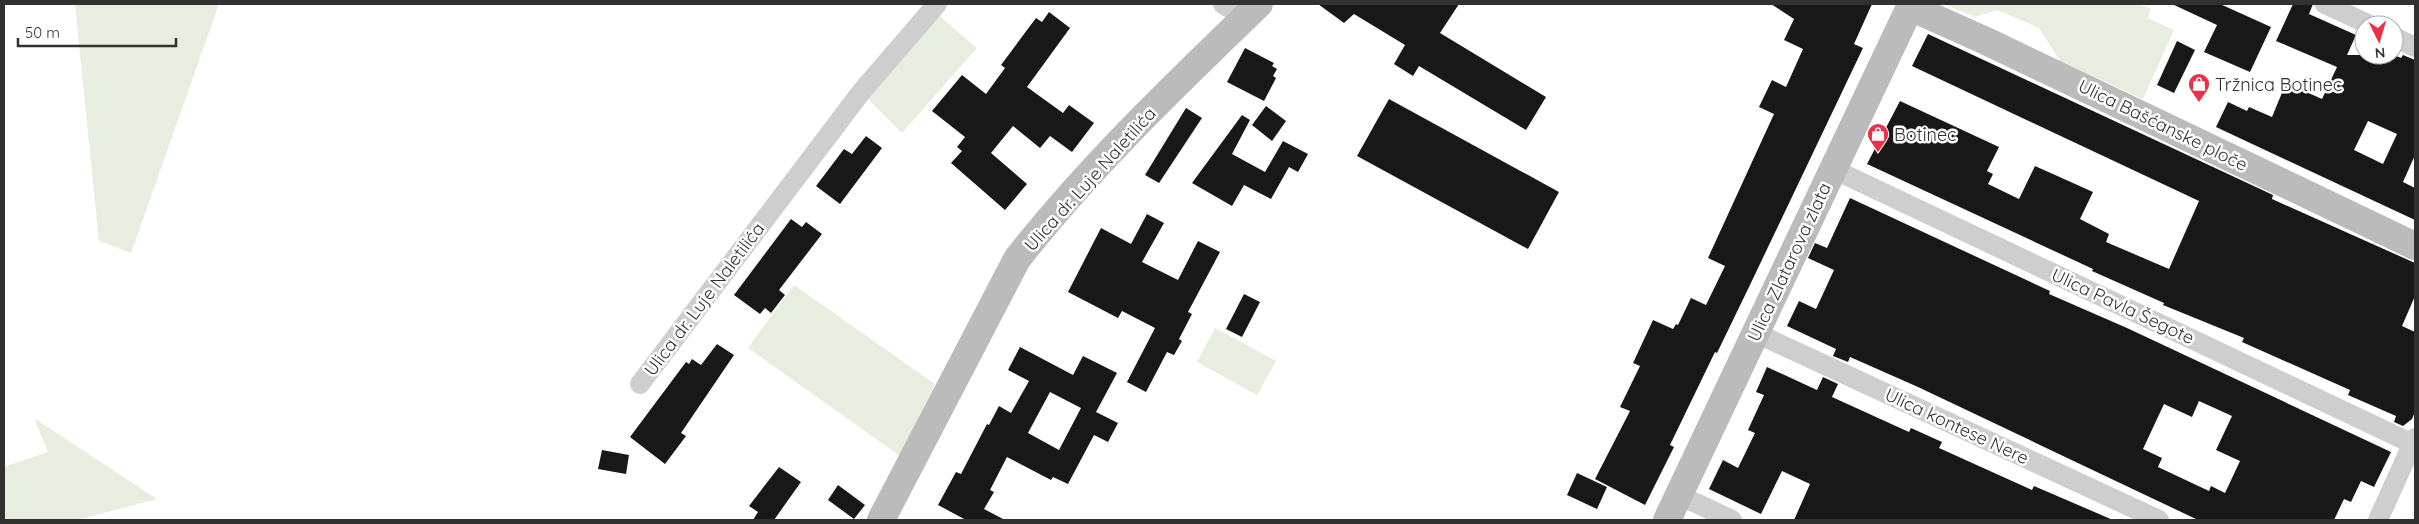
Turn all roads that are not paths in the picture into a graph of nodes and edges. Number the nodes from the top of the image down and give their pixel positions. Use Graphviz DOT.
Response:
graph roads {
  1 [pos="938,4"];
  2 [pos="2325,4"];
  3 [pos="1911,5"];
  4 [pos="1242,8"];
  5 [pos="2354,18"];
  6 [pos="1833,169"];
  7 [pos="2415,246"];
  8 [pos="1756,333"];
  9 [pos="640,384"];
  10 [pos="2414,441"];
  11 [pos="1679,495"];
  12 [pos="881,520"];
  13 [pos="1667,520"];
  14 [pos="1732,520"];
  15 [pos="2159,520"];
  16 [pos="2378,520"];
  1 -- 9 [label="street, Ulica dr. Luje Naletilića"];
  2 -- 5 [label="street"];
  3 -- 6 [label="street, Ulica Zlatarova zlata"];
  3 -- 7 [label="street, Ulica Bašćanske ploče"];
  4 -- 12 [label="street, Ulica dr. Luje Naletilića"];
  6 -- 8 [label="street, Ulica Zlatarova zlata"];
  6 -- 10 [label="street, Ulica Pavla Šegote"];
  8 -- 11 [label="street, Ulica Zlatarova zlata"];
  8 -- 15 [label="street, Ulica kontese Nere"];
  10 -- 16 [label="street"];
  11 -- 13 [label="street, Ulica Zlatarova zlata"];
  11 -- 14 [label="street"];
}
